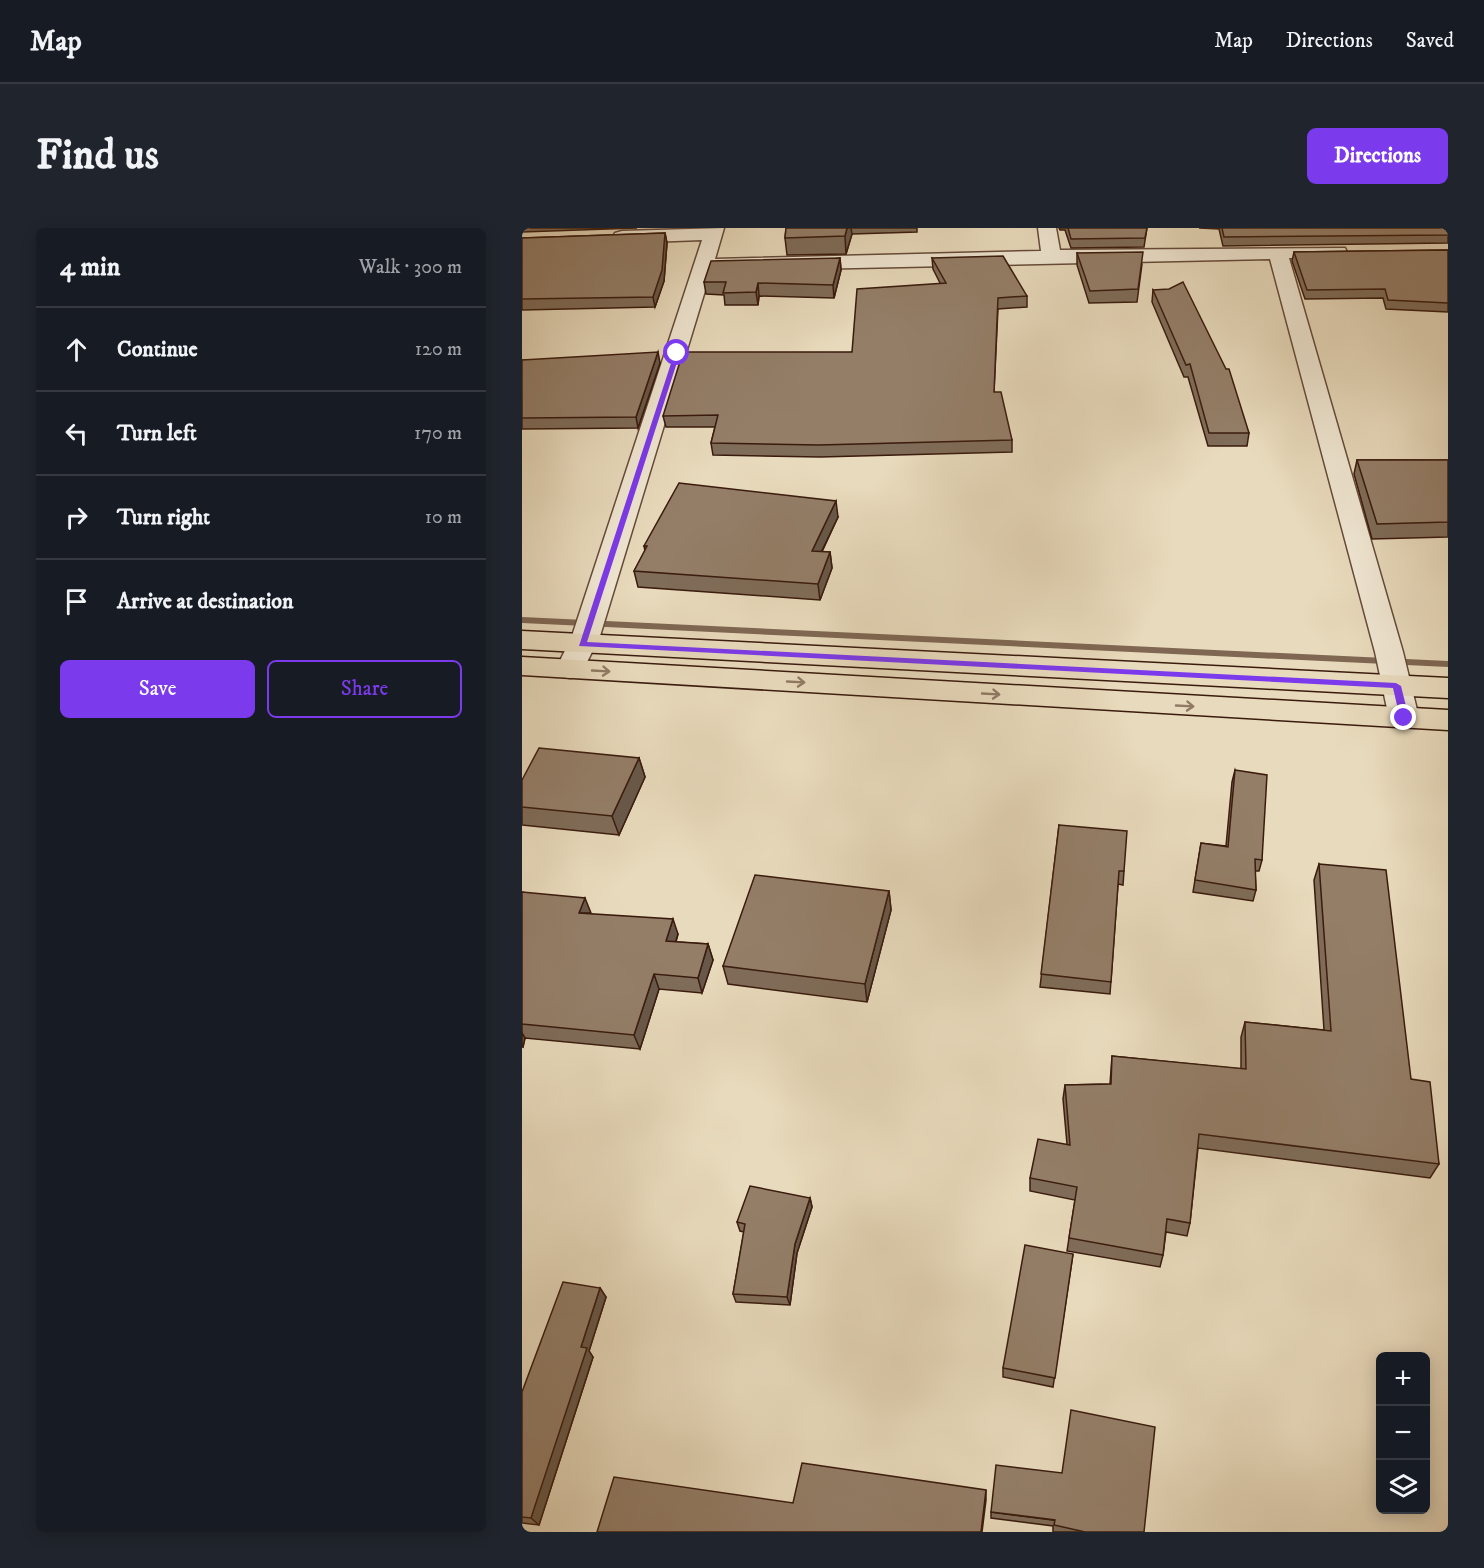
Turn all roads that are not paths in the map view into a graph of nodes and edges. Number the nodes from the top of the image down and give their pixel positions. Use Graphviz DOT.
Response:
graph roads {
  1 [pos="1047,228"];
  2 [pos="714,231"];
  3 [pos="605,238"];
  4 [pos="1357,252"];
  5 [pos="1278,253"];
  6 [pos="1051,256"];
  7 [pos="703,265"];
  8 [pos="677,353"];
  9 [pos="653,354"];
  10 [pos="522,640"];
  11 [pos="582,641"];
  12 [pos="522,666"];
  13 [pos="1393,670"];
  14 [pos="1448,688"];
  15 [pos="1404,718"];
  16 [pos="1448,720"];
  1 -- 6 [label="street"];
  2 -- 3 [label="street"];
  2 -- 7 [label="street"];
  4 -- 5 [label="street"];
  5 -- 6 [label="street"];
  5 -- 13 [label="street"];
  6 -- 7 [label="street"];
  7 -- 8 [label="street"];
  8 -- 9 [label="street"];
  8 -- 11 [label="street"];
  10 -- 11 [label="main road"];
  11 -- 12 [label="main road"];
  11 -- 13 [label="main road"];
  11 -- 15 [label="main road, one-way"];
  13 -- 14 [label="main road"];
  13 -- 15 [label="street"];
  15 -- 16 [label="main road"];
}
